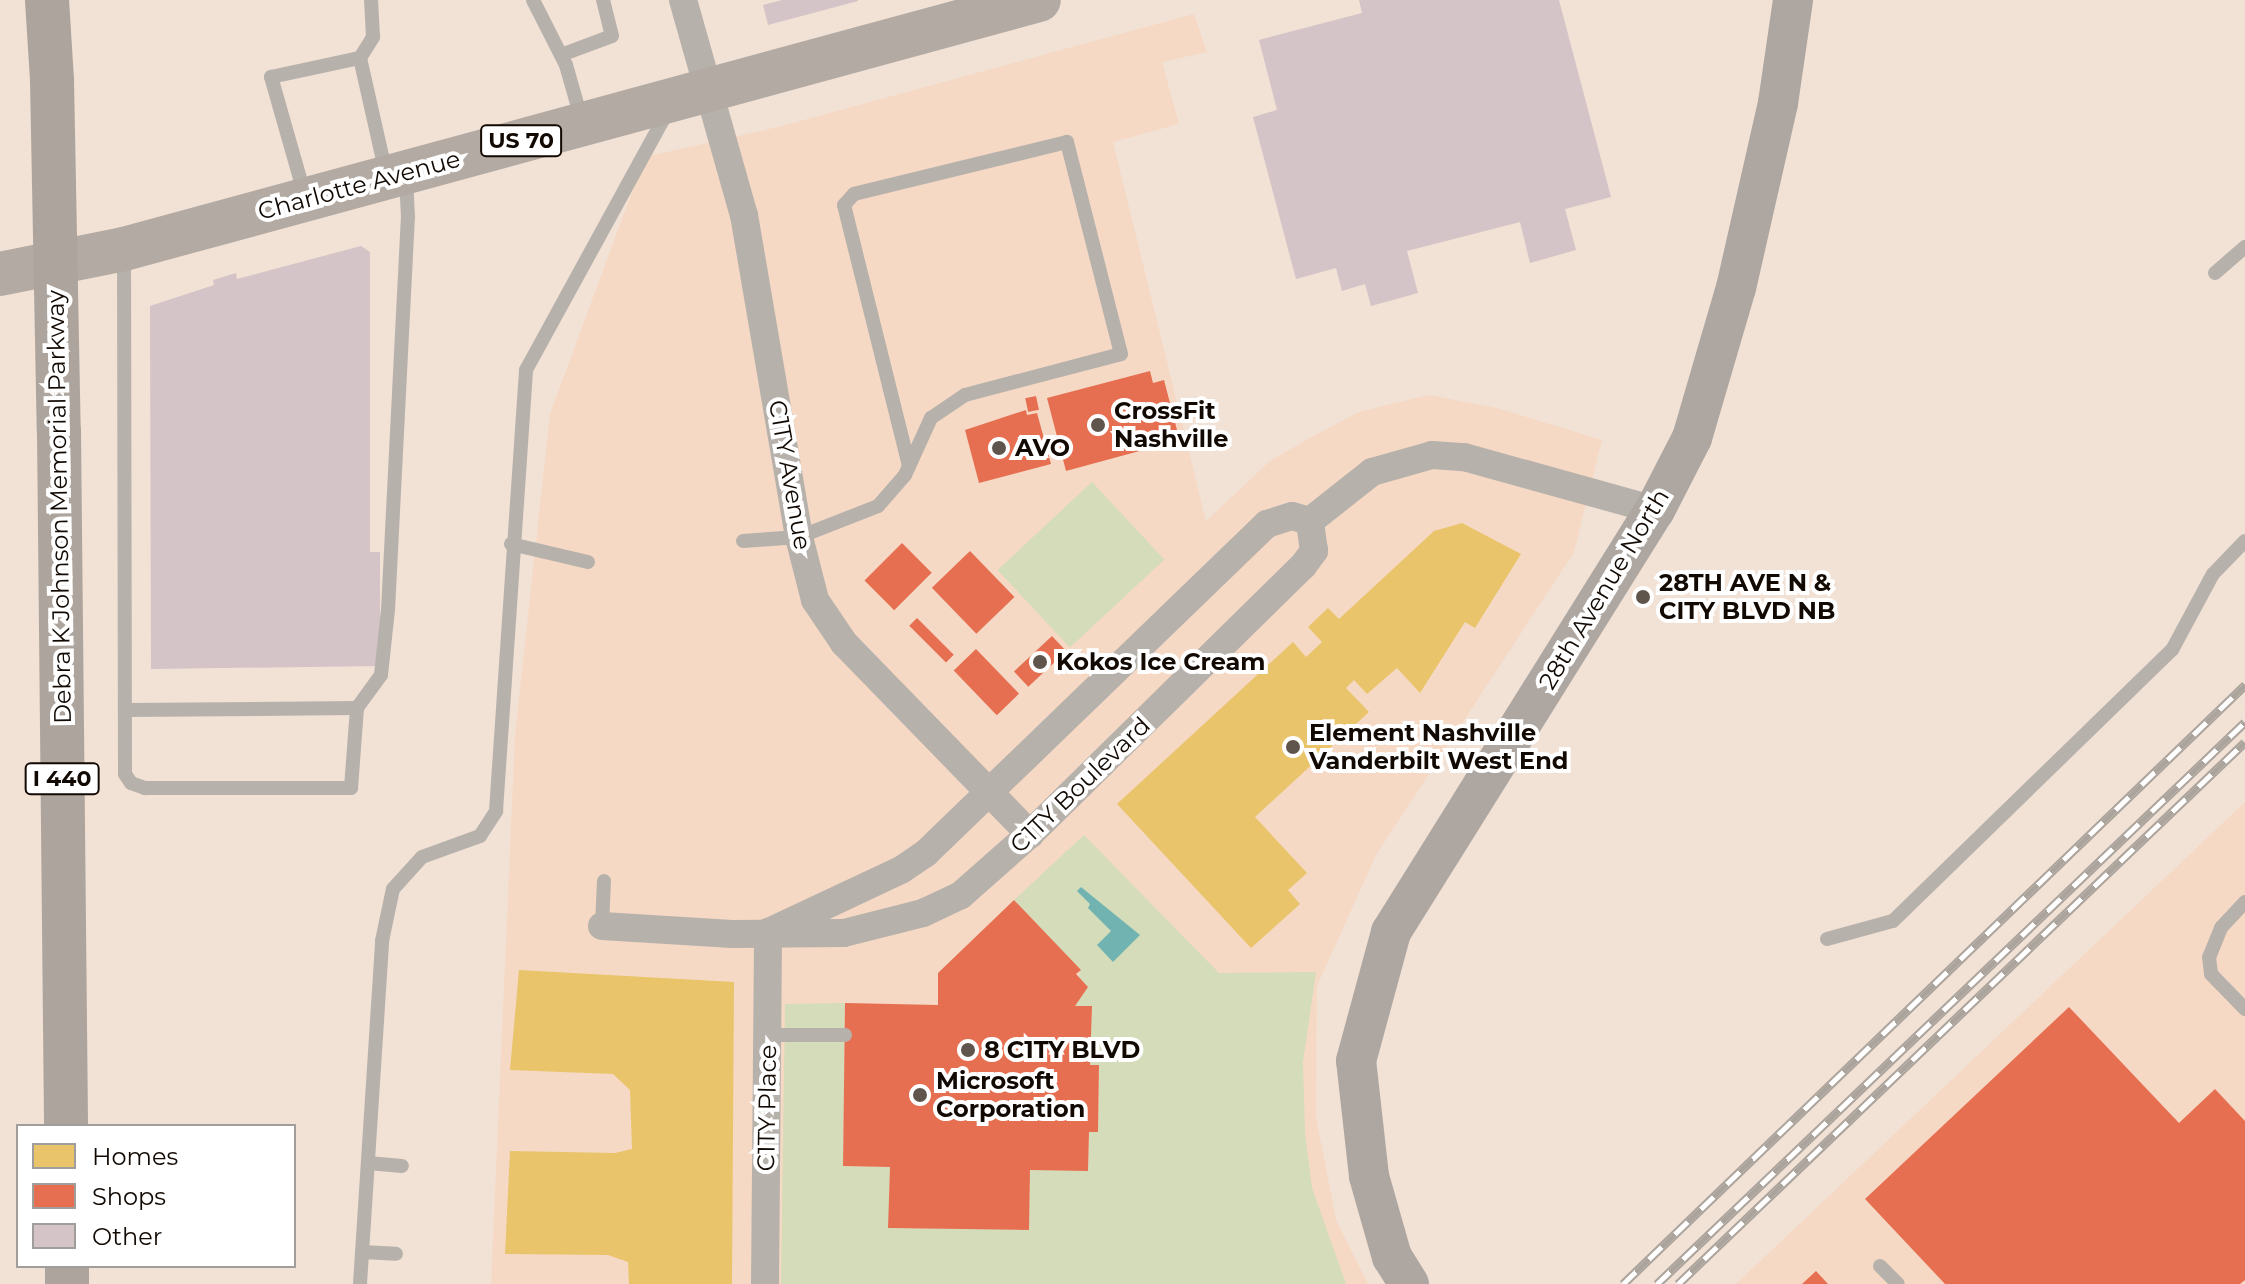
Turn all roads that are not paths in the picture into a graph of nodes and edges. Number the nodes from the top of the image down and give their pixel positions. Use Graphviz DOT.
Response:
graph roads {
  1 [pos="50,0"];
  2 [pos="371,0"];
  3 [pos="533,0"];
  4 [pos="603,0"];
  5 [pos="683,0"];
  6 [pos="1039,0"];
  7 [pos="1793,0"];
  8 [pos="561,55"];
  9 [pos="360,58"];
  10 [pos="691,98"];
  11 [pos="583,125"];
  12 [pos="396,175"];
  13 [pos="306,199"];
  14 [pos="2245,247"];
  15 [pos="124,249"];
  16 [pos="2215,273"];
  17 [pos="0,274"];
  18 [pos="909,466"];
  19 [pos="1655,510"];
  20 [pos="1310,521"];
  21 [pos="799,537"];
  22 [pos="743,541"];
  23 [pos="2245,541"];
  24 [pos="511,544"];
  25 [pos="588,562"];
  26 [pos="357,708"];
  27 [pos="125,710"];
  28 [pos="990,794"];
  29 [pos="1030,834"];
  30 [pos="604,881"];
  31 [pos="2245,902"];
  32 [pos="602,926"];
  33 [pos="768,932"];
  34 [pos="1827,939"];
  35 [pos="2245,1009"];
  36 [pos="768,1035"];
  37 [pos="845,1035"];
  38 [pos="66,1124"];
  39 [pos="368,1163"];
  40 [pos="402,1166"];
  41 [pos="362,1252"];
  42 [pos="396,1254"];
  43 [pos="1880,1266"];
  44 [pos="360,1284"];
  45 [pos="765,1284"];
  46 [pos="1409,1284"];
  47 [pos="1898,1284"];
  1 -- 38 [label="highway, Debra K Johnson Memorial Parkway / I 440, bridge"];
  2 -- 9 [label="lane"];
  3 -- 8 [label="lane"];
  4 -- 8 [label="lane"];
  5 -- 10 [label="street, C1TY Avenue"];
  6 -- 10 [label="main road, Charlotte Avenue / US 70"];
  7 -- 19 [label="main road, 28th Avenue North"];
  8 -- 11 [label="lane"];
  9 -- 12 [label="lane"];
  9 -- 13 [label="lane"];
  10 -- 11 [label="main road, Charlotte Avenue / US 70"];
  10 -- 21 [label="street, C1TY Avenue"];
  10 -- 24 [label="lane"];
  11 -- 12 [label="main road, Charlotte Avenue / US 70"];
  12 -- 13 [label="main road, Charlotte Avenue / US 70"];
  12 -- 26 [label="lane"];
  13 -- 15 [label="main road, Charlotte Avenue / US 70"];
  14 -- 16 [label="lane"];
  15 -- 17 [label="main road, Charlotte Avenue / US 70"];
  15 -- 27 [label="lane"];
  18 -- 18 [label="lane"];
  18 -- 21 [label="lane"];
  19 -- 20 [label="street"];
  19 -- 46 [label="main road, 28th Avenue North"];
  20 -- 28 [label="street, C1TY Boulevard"];
  20 -- 29 [label="street, C1TY Boulevard"];
  21 -- 22 [label="lane"];
  21 -- 28 [label="street, C1TY Avenue"];
  23 -- 34 [label="lane"];
  24 -- 25 [label="lane"];
  24 -- 39 [label="lane"];
  26 -- 27 [label="lane"];
  26 -- 27 [label="lane"];
  28 -- 29 [label="street, C1TY Avenue"];
  28 -- 33 [label="street, C1TY Boulevard"];
  29 -- 33 [label="street, C1TY Boulevard"];
  30 -- 32 [label="lane"];
  31 -- 35 [label="lane"];
  32 -- 33 [label="street, C1TY Boulevard"];
  33 -- 36 [label="street, C1TY Place"];
  36 -- 37 [label="lane"];
  36 -- 45 [label="street, C1TY Place"];
  39 -- 40 [label="lane"];
  39 -- 41 [label="lane"];
  41 -- 42 [label="lane"];
  41 -- 44 [label="lane"];
  43 -- 47 [label="lane"];
}
